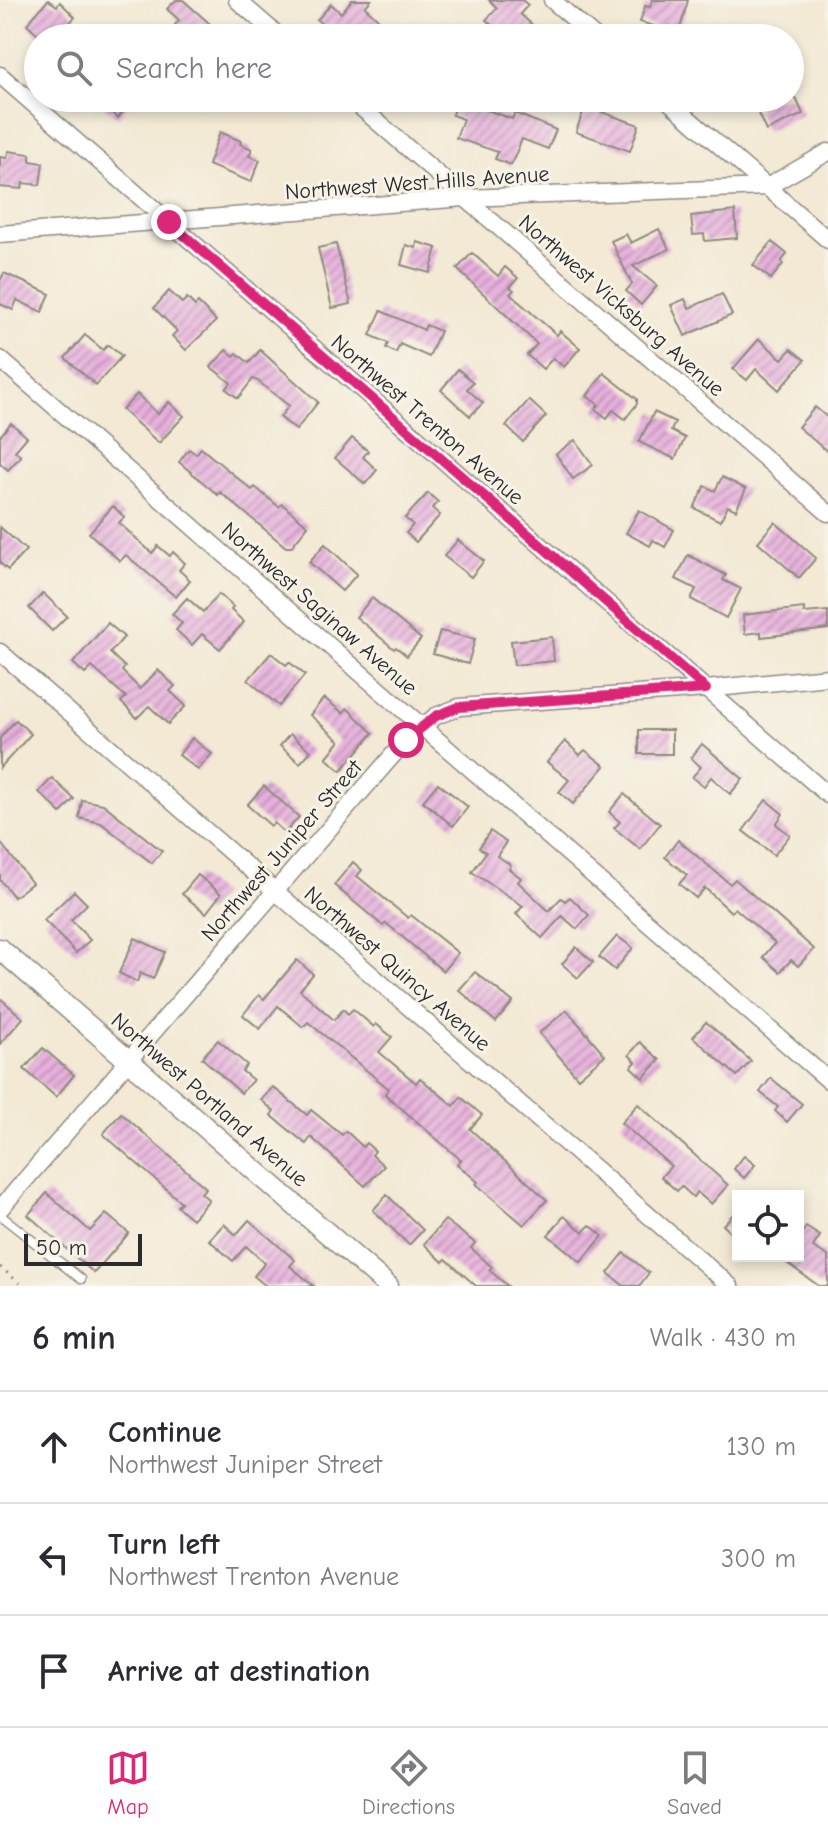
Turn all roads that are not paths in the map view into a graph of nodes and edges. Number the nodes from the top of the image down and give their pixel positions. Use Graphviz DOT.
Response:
graph roads {
  1 [pos="237,0"];
  2 [pos="552,0"];
  3 [pos="265,24"];
  4 [pos="580,24"];
  5 [pos="0,75"];
  6 [pos="24,96"];
  7 [pos="43,112"];
  8 [pos="366,112"];
  9 [pos="681,112"];
  10 [pos="828,152"];
  11 [pos="767,187"];
  12 [pos="465,198"];
  13 [pos="169,222"];
  14 [pos="0,234"];
  15 [pos="828,240"];
  16 [pos="0,359"];
  17 [pos="828,513"];
  18 [pos="0,652"];
  19 [pos="828,677"];
  20 [pos="706,689"];
  21 [pos="421,726"];
  22 [pos="828,795"];
  23 [pos="274,890"];
  24 [pos="0,949"];
  25 [pos="128,1060"];
  26 [pos="828,1080"];
  27 [pos="0,1212"];
  28 [pos="81,1279"];
  29 [pos="388,1286"];
  30 [pos="730,1286"];
  1 -- 3 [label="street"];
  2 -- 4 [label="street"];
  5 -- 6 [label="street, Northwest Trenton Avenue"];
  7 -- 13 [label="street, Northwest Trenton Avenue"];
  8 -- 12 [label="street, Northwest Vicksburg Avenue"];
  9 -- 11 [label="street"];
  10 -- 11 [label="street, Northwest West Hills Avenue"];
  11 -- 12 [label="street, Northwest West Hills Avenue"];
  11 -- 15 [label="street"];
  12 -- 13 [label="street, Northwest West Hills Avenue"];
  12 -- 17 [label="street, Northwest Vicksburg Avenue"];
  13 -- 14 [label="street, Northwest West Hills Avenue"];
  13 -- 20 [label="street, Northwest Trenton Avenue"];
  16 -- 21 [label="street, Northwest Saginaw Avenue"];
  18 -- 23 [label="street, Northwest Quincy Avenue"];
  19 -- 20 [label="street, Northwest Juniper Street"];
  20 -- 21 [label="street, Northwest Juniper Street"];
  20 -- 22 [label="street, Northwest Trenton Avenue"];
  21 -- 23 [label="street, Northwest Juniper Street"];
  21 -- 26 [label="street, Northwest Saginaw Avenue"];
  23 -- 25 [label="street, Northwest Juniper Street"];
  23 -- 30 [label="street, Northwest Quincy Avenue"];
  24 -- 25 [label="street, Northwest Portland Avenue"];
  25 -- 27 [label="street, Northwest Juniper Street"];
  25 -- 29 [label="street, Northwest Portland Avenue"];
  27 -- 28 [label="lane"];
}
